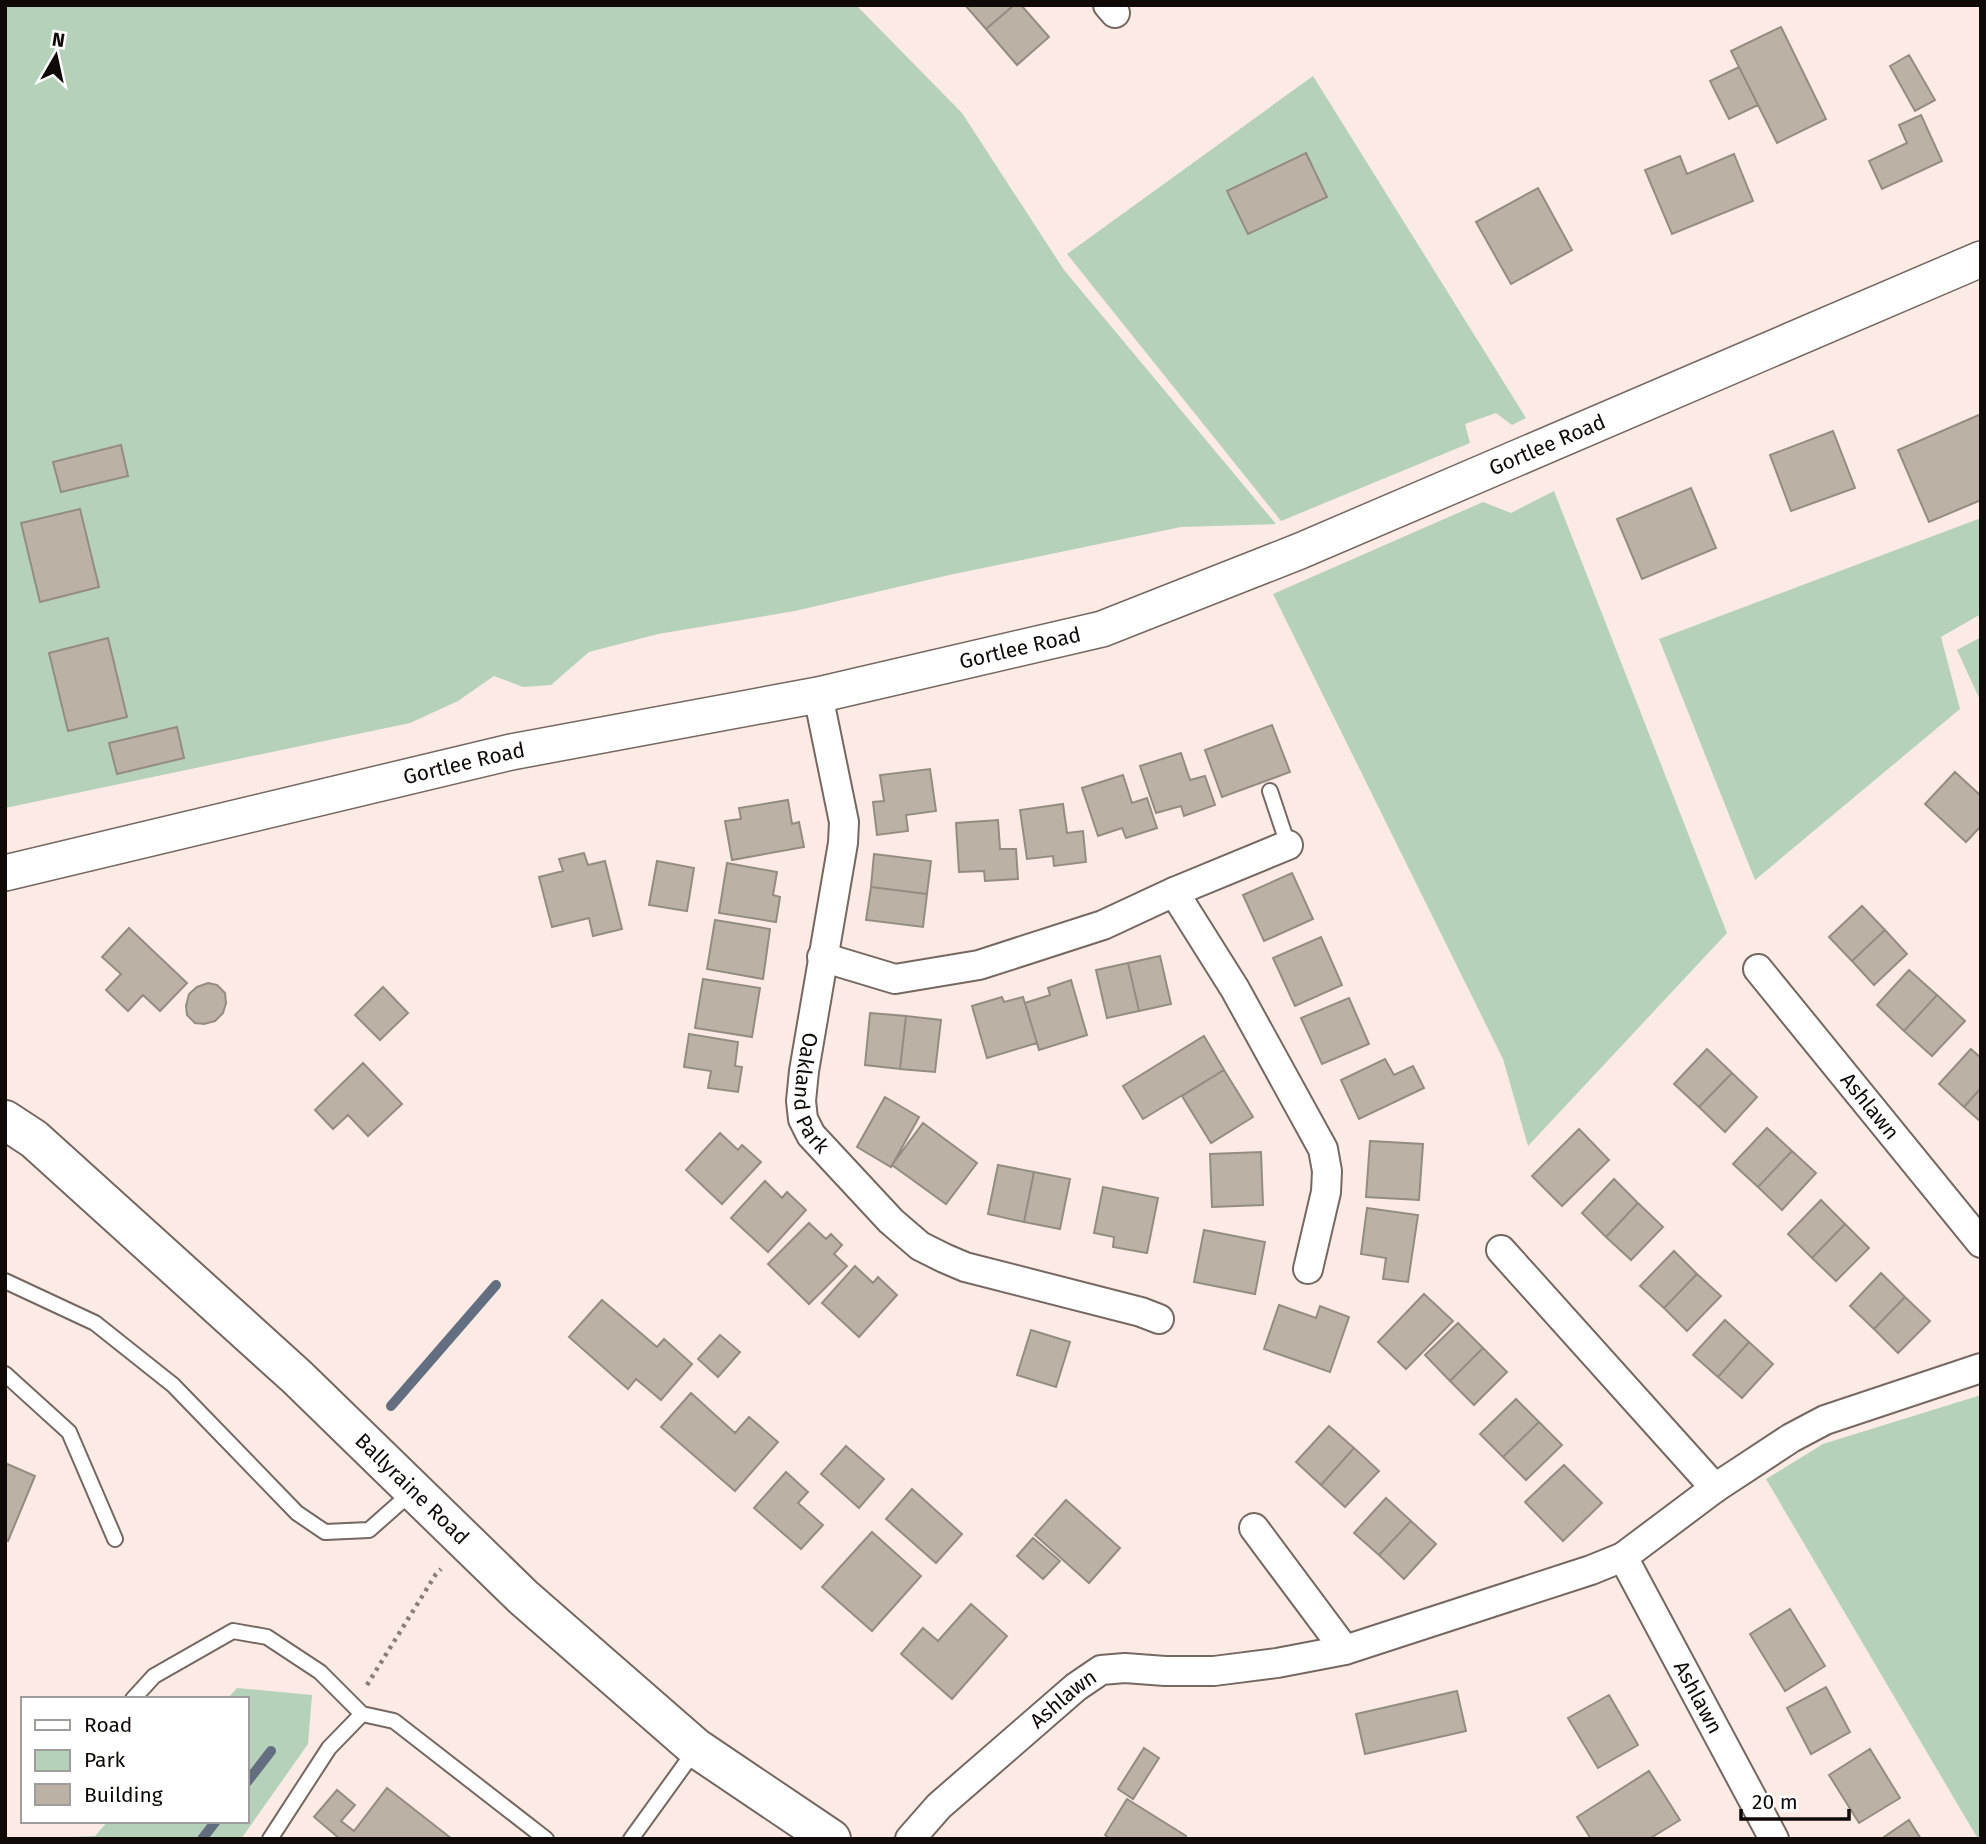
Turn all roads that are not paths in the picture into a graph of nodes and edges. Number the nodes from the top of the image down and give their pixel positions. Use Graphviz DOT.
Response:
graph roads {
  1 [pos="1981,259"];
  2 [pos="818,695"];
  3 [pos="1270,791"];
  4 [pos="1289,845"];
  5 [pos="5,873"];
  6 [pos="1174,892"];
  7 [pos="822,957"];
  8 [pos="1758,969"];
  9 [pos="5,1120"];
  10 [pos="1981,1243"];
  11 [pos="1502,1250"];
  12 [pos="1308,1269"];
  13 [pos="5,1281"];
  14 [pos="1159,1319"];
  15 [pos="1981,1368"];
  16 [pos="5,1374"];
  17 [pos="1715,1489"];
  18 [pos="413,1491"];
  19 [pos="1254,1528"];
  20 [pos="115,1539"];
  21 [pos="1623,1557"];
  22 [pos="1345,1650"];
  23 [pos="135,1697"];
  24 [pos="362,1714"];
  25 [pos="696,1748"];
  26 [pos="273,1837"];
  27 [pos="546,1839"];
  28 [pos="631,1839"];
  29 [pos="831,1839"];
  30 [pos="909,1839"];
  31 [pos="1774,1839"];
  1 -- 2 [label="street, Gortlee Road"];
  2 -- 5 [label="street, Gortlee Road"];
  2 -- 7 [label="street, Oakland Park"];
  3 -- 4 [label="lane"];
  4 -- 6 [label="street"];
  6 -- 7 [label="street"];
  6 -- 12 [label="street"];
  7 -- 14 [label="street, Oakland Park"];
  8 -- 10 [label="street, Ashlawn"];
  9 -- 18 [label="main road, Ballyraine Road"];
  11 -- 17 [label="street"];
  13 -- 18 [label="lane"];
  15 -- 17 [label="street, Ashlawn"];
  16 -- 20 [label="lane"];
  17 -- 21 [label="street, Ashlawn"];
  18 -- 25 [label="main road, Ballyraine Road"];
  19 -- 22 [label="street"];
  21 -- 22 [label="street, Ashlawn"];
  21 -- 31 [label="street, Ashlawn"];
  22 -- 30 [label="street, Ashlawn"];
  23 -- 24 [label="lane"];
  24 -- 26 [label="lane"];
  24 -- 27 [label="lane"];
  25 -- 28 [label="lane"];
  25 -- 29 [label="main road, Ballyraine Road"];
}
